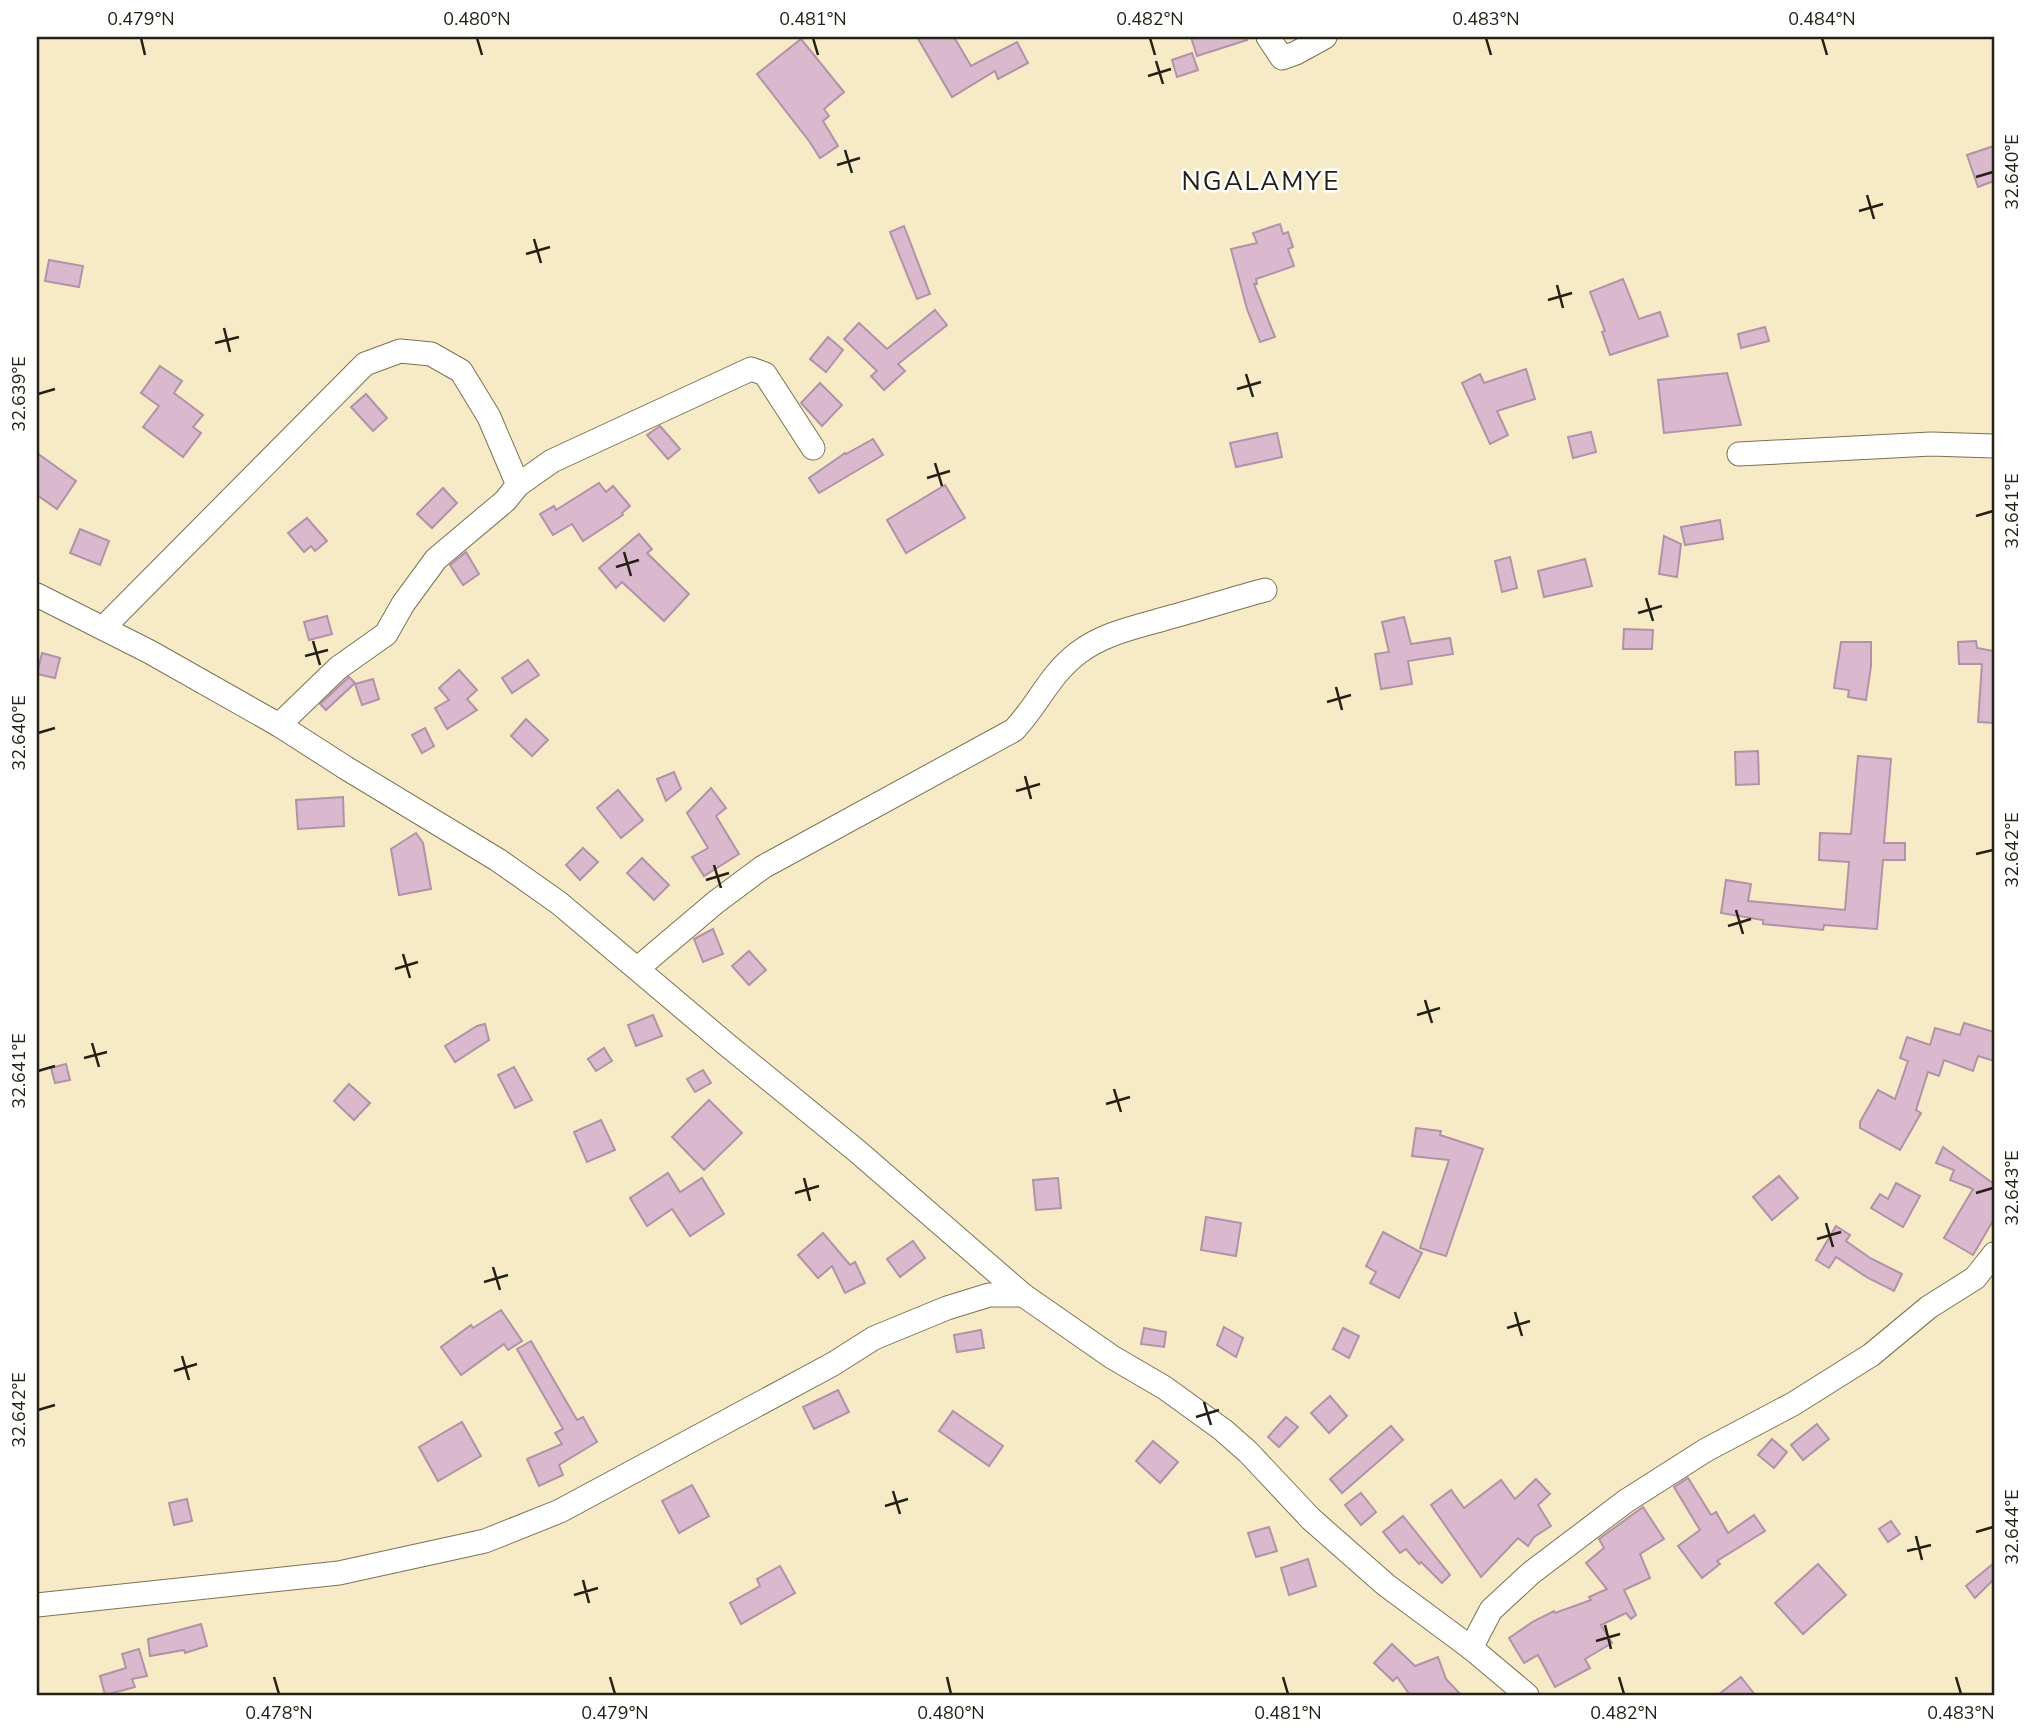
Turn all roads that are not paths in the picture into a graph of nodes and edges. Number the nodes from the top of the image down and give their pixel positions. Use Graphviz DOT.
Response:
graph roads {
  1 [pos="1268,37"];
  2 [pos="1325,37"];
  3 [pos="1994,446"];
  4 [pos="813,448"];
  5 [pos="1739,454"];
  6 [pos="518,485"];
  7 [pos="1265,590"];
  8 [pos="37,595"];
  9 [pos="103,628"];
  10 [pos="279,725"];
  11 [pos="638,968"];
  12 [pos="1994,1254"];
  13 [pos="1023,1295"];
  14 [pos="37,1605"];
  15 [pos="1471,1648"];
  16 [pos="1527,1695"];
  1 -- 2 [label="street"];
  3 -- 5 [label="street"];
  4 -- 6 [label="street"];
  6 -- 9 [label="street"];
  6 -- 10 [label="street"];
  7 -- 11 [label="street"];
  8 -- 9 [label="street"];
  9 -- 10 [label="street"];
  10 -- 11 [label="street"];
  11 -- 13 [label="street"];
  12 -- 15 [label="street"];
  13 -- 14 [label="street"];
  13 -- 15 [label="street"];
  15 -- 16 [label="street"];
}
